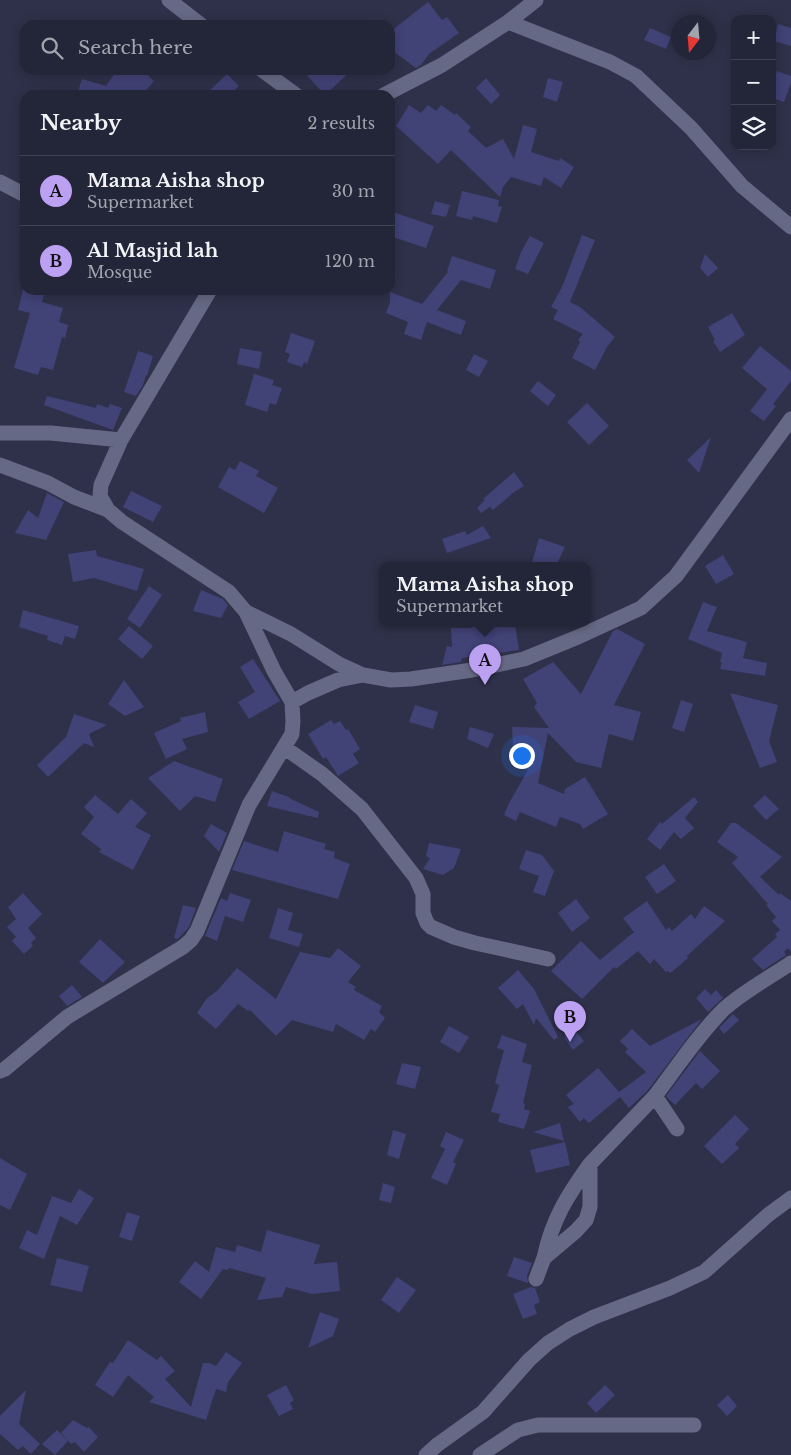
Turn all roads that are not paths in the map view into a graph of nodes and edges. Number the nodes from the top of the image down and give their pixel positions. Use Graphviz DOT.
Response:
graph roads {
  1 [pos="169,0"];
  2 [pos="534,1"];
  3 [pos="195,20"];
  4 [pos="508,22"];
  5 [pos="269,75"];
  6 [pos="289,90"];
  7 [pos="394,90"];
  8 [pos="0,182"];
  9 [pos="20,192"];
  10 [pos="791,227"];
  11 [pos="207,295"];
  12 [pos="791,420"];
  13 [pos="0,433"];
  14 [pos="121,440"];
  15 [pos="0,465"];
  16 [pos="108,510"];
  17 [pos="246,612"];
  18 [pos="363,675"];
  19 [pos="292,702"];
  20 [pos="285,748"];
  21 [pos="548,959"];
  22 [pos="791,963"];
  23 [pos="0,1071"];
  24 [pos="655,1096"];
  25 [pos="677,1129"];
  26 [pos="590,1164"];
  27 [pos="791,1198"];
  28 [pos="544,1258"];
  29 [pos="536,1279"];
  30 [pos="694,1425"];
  31 [pos="426,1455"];
  32 [pos="480,1455"];
  1 -- 3 [label="street"];
  2 -- 4 [label="street"];
  4 -- 7 [label="street"];
  4 -- 10 [label="street"];
  5 -- 6 [label="street"];
  8 -- 9 [label="street"];
  11 -- 14 [label="street"];
  12 -- 18 [label="street"];
  13 -- 14 [label="street"];
  14 -- 16 [label="street"];
  15 -- 16 [label="street"];
  16 -- 17 [label="street"];
  17 -- 18 [label="street"];
  17 -- 19 [label="street"];
  18 -- 19 [label="street"];
  19 -- 20 [label="street"];
  20 -- 21 [label="street"];
  20 -- 23 [label="street"];
  22 -- 24 [label="street"];
  24 -- 25 [label="street"];
  24 -- 26 [label="street"];
  26 -- 28 [label="street"];
  26 -- 28 [label="street"];
  27 -- 31 [label="street"];
  28 -- 29 [label="street"];
  30 -- 32 [label="street"];
}
